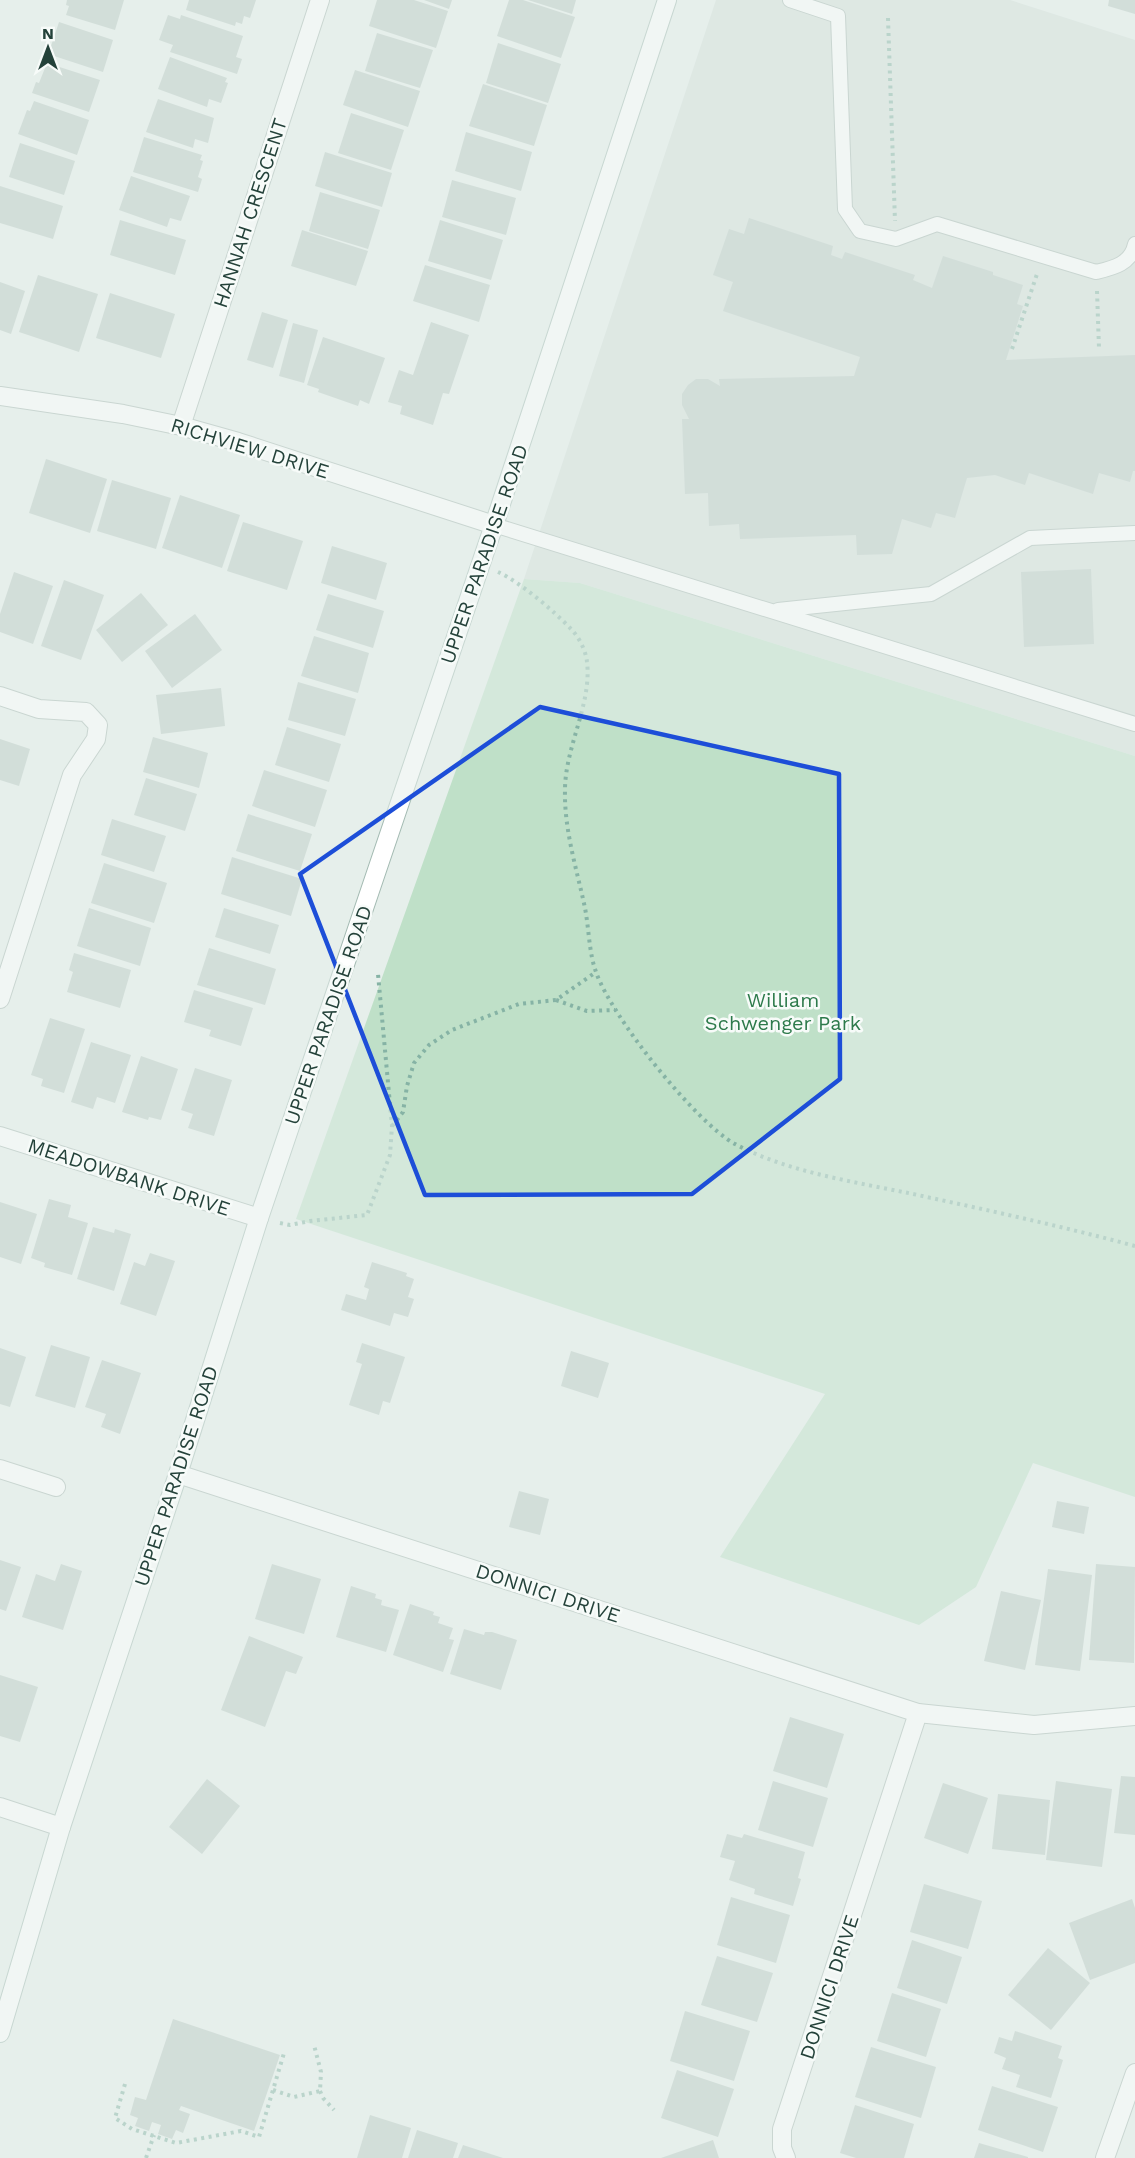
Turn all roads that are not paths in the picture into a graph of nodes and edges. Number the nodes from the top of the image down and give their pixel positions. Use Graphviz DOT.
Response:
graph roads {
  1 [pos="320,0"];
  2 [pos="667,0"];
  3 [pos="790,0"];
  4 [pos="1135,244"];
  5 [pos="0,396"];
  6 [pos="181,426"];
  7 [pos="494,525"];
  8 [pos="1135,533"];
  9 [pos="773,611"];
  10 [pos="0,696"];
  11 [pos="1135,724"];
  12 [pos="0,999"];
  13 [pos="0,1136"];
  14 [pos="259,1218"];
  15 [pos="0,1469"];
  16 [pos="178,1474"];
  17 [pos="56,1488"];
  18 [pos="918,1713"];
  19 [pos="1135,1716"];
  20 [pos="0,1807"];
  21 [pos="61,1827"];
  22 [pos="0,2033"];
  23 [pos="1135,2073"];
  24 [pos="786,2158"];
  25 [pos="1105,2158"];
  1 -- 6 [label="street, HANNAH CRESCENT"];
  2 -- 7 [label="street, UPPER PARADISE ROAD"];
  3 -- 4 [label="lane"];
  5 -- 6 [label="street, RICHVIEW DRIVE"];
  6 -- 7 [label="street, RICHVIEW DRIVE"];
  7 -- 9 [label="lane"];
  7 -- 14 [label="street, UPPER PARADISE ROAD"];
  8 -- 9 [label="lane"];
  9 -- 11 [label="lane"];
  10 -- 12 [label="street"];
  13 -- 14 [label="street, MEADOWBANK DRIVE"];
  14 -- 16 [label="street, UPPER PARADISE ROAD"];
  15 -- 17 [label="street"];
  16 -- 18 [label="street, DONNICI DRIVE"];
  16 -- 21 [label="street, UPPER PARADISE ROAD"];
  18 -- 19 [label="street, DONNICI DRIVE"];
  18 -- 24 [label="street, DONNICI DRIVE"];
  20 -- 21 [label="street"];
  21 -- 22 [label="street, UPPER PARADISE ROAD"];
  23 -- 25 [label="street"];
}
